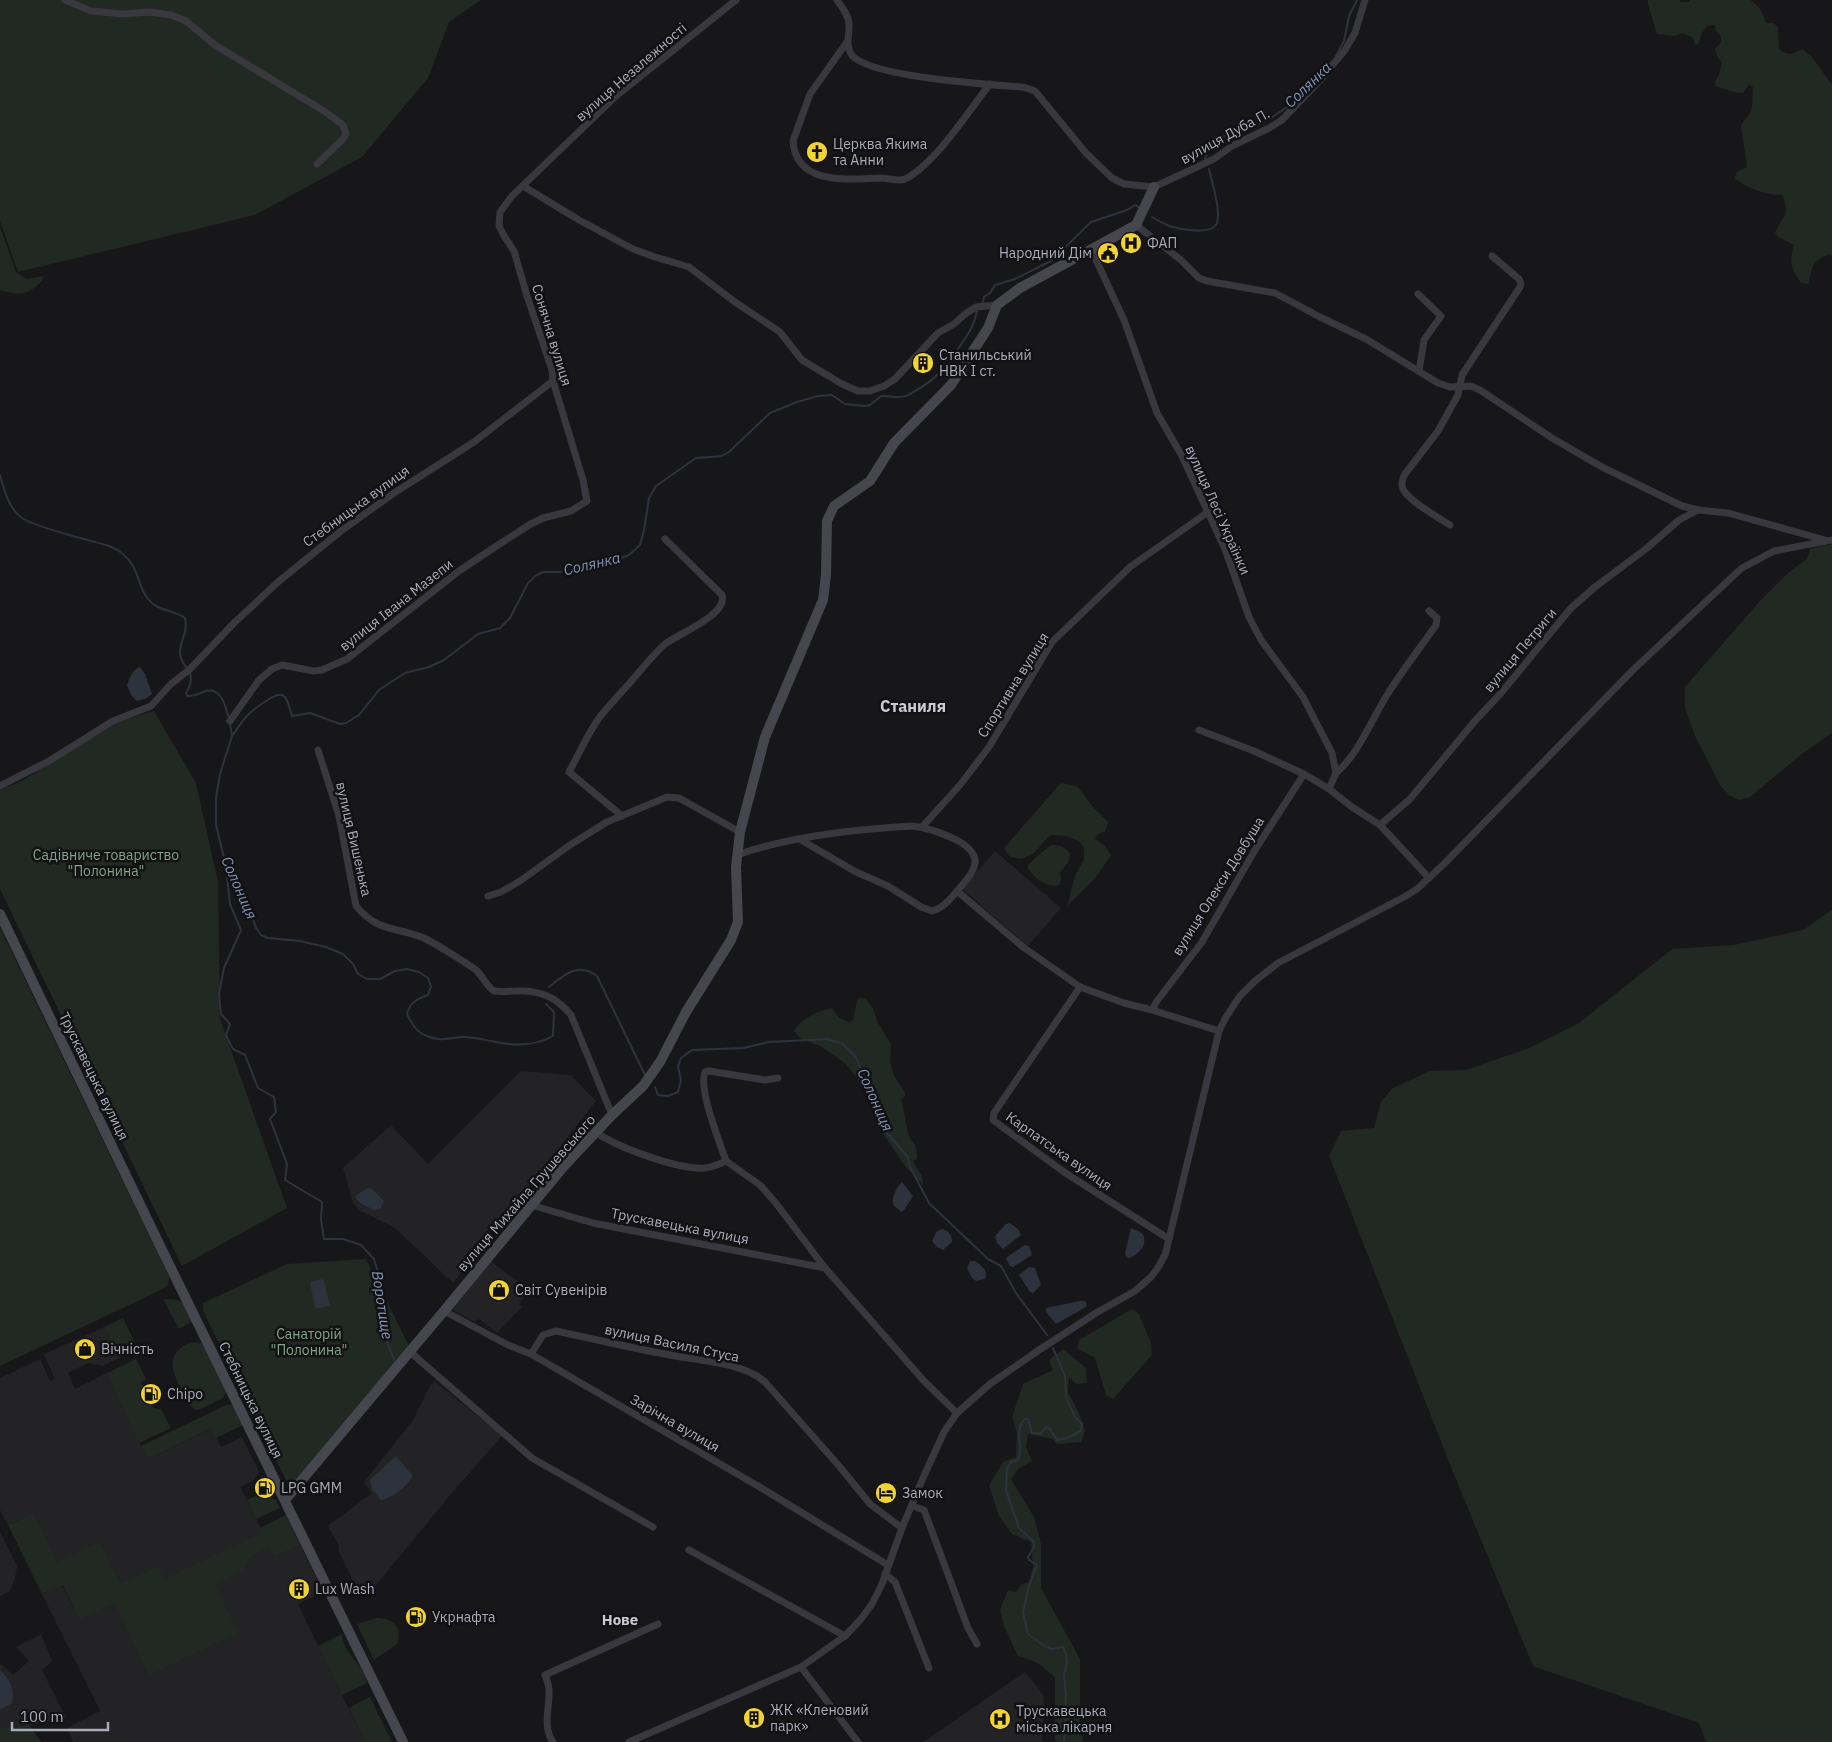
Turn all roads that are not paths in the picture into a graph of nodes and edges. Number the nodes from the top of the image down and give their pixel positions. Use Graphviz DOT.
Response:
graph roads {
  1 [pos="65,0"];
  2 [pos="736,0"];
  3 [pos="837,0"];
  4 [pos="1365,0"];
  5 [pos="847,42"];
  6 [pos="990,84"];
  7 [pos="317,164"];
  8 [pos="523,186"];
  9 [pos="1154,187"];
  10 [pos="1136,225"];
  11 [pos="1091,249"];
  12 [pos="1492,256"];
  13 [pos="1418,294"];
  14 [pos="997,305"];
  15 [pos="1419,371"];
  16 [pos="553,381"];
  17 [pos="1460,386"];
  18 [pos="587,502"];
  19 [pos="1698,510"];
  20 [pos="1208,512"];
  21 [pos="1450,525"];
  22 [pos="665,539"];
  23 [pos="1830,540"];
  24 [pos="1429,611"];
  25 [pos="230,721"];
  26 [pos="1199,730"];
  27 [pos="318,750"];
  28 [pos="1336,773"];
  29 [pos="1304,774"];
  30 [pos="0,786"];
  31 [pos="1329,789"];
  32 [pos="622,816"];
  33 [pos="1380,825"];
  34 [pos="922,827"];
  35 [pos="740,832"];
  36 [pos="801,840"];
  37 [pos="737,856"];
  38 [pos="1429,878"];
  39 [pos="957,891"];
  40 [pos="488,896"];
  41 [pos="0,914"];
  42 [pos="1080,987"];
  43 [pos="1152,1010"];
  44 [pos="1219,1031"];
  45 [pos="778,1078"];
  46 [pos="612,1115"];
  47 [pos="596,1132"];
  48 [pos="726,1161"];
  49 [pos="531,1205"];
  50 [pos="1169,1239"];
  51 [pos="825,1268"];
  52 [pos="180,1286"];
  53 [pos="444,1311"];
  54 [pos="409,1351"];
  55 [pos="531,1354"];
  56 [pos="957,1413"];
  57 [pos="287,1497"];
  58 [pos="912,1506"];
  59 [pos="653,1527"];
  60 [pos="902,1528"];
  61 [pos="689,1550"];
  62 [pos="888,1565"];
  63 [pos="885,1574"];
  64 [pos="658,1624"];
  65 [pos="845,1636"];
  66 [pos="977,1644"];
  67 [pos="801,1667"];
  68 [pos="929,1668"];
  69 [pos="403,1742"];
  70 [pos="553,1742"];
  71 [pos="629,1742"];
  72 [pos="858,1742"];
  1 -- 7 [label="street"];
  2 -- 8 [label="street, вулиця Незалежності"];
  3 -- 5 [label="street"];
  4 -- 9 [label="street, вулиця Дуба П."];
  5 -- 6 [label="street"];
  5 -- 6 [label="street"];
  6 -- 9 [label="street"];
  8 -- 14 [label="street"];
  8 -- 16 [label="street, Сонячна вулиця"];
  9 -- 10 [label="street"];
  10 -- 11 [label="street"];
  10 -- 15 [label="street"];
  11 -- 14 [label="street"];
  11 -- 20 [label="street, вулиця Лесі Українки"];
  12 -- 17 [label="street"];
  13 -- 15 [label="street"];
  14 -- 35 [label="street, вулиця Михайла Грушевського"];
  15 -- 17 [label="street"];
  16 -- 18 [label="street, Сонячна вулиця"];
  16 -- 30 [label="street, Стебницька вулиця"];
  17 -- 19 [label="street"];
  17 -- 21 [label="street"];
  18 -- 25 [label="street, вулиця Івана Мазепи"];
  19 -- 23 [label="street"];
  19 -- 33 [label="street, вулиця Петриги"];
  20 -- 28 [label="street, вулиця Лесі Українки"];
  20 -- 34 [label="street, Спортивна вулиця"];
  22 -- 32 [label="street"];
  23 -- 38 [label="street"];
  24 -- 28 [label="street"];
  26 -- 29 [label="street"];
  27 -- 46 [label="street, вулиця Вишенька"];
  28 -- 31 [label="street"];
  29 -- 31 [label="street"];
  29 -- 43 [label="street, вулиця Олекси Довбуша"];
  31 -- 33 [label="street"];
  32 -- 35 [label="street"];
  32 -- 40 [label="street"];
  33 -- 38 [label="street"];
  34 -- 36 [label="street"];
  34 -- 39 [label="street"];
  35 -- 37 [label="street, вулиця Михайла Грушевського"];
  36 -- 37 [label="street"];
  36 -- 39 [label="street"];
  37 -- 46 [label="street, вулиця Михайла Грушевського"];
  38 -- 44 [label="street"];
  39 -- 42 [label="street"];
  41 -- 52 [label="street, Трускавецька вулиця"];
  42 -- 43 [label="street"];
  42 -- 50 [label="street, Карпатська вулиця"];
  43 -- 44 [label="street"];
  44 -- 50 [label="street"];
  45 -- 48 [label="street"];
  46 -- 47 [label="street, вулиця Михайла Грушевського"];
  47 -- 48 [label="street"];
  47 -- 49 [label="street, вулиця Михайла Грушевського"];
  48 -- 51 [label="street"];
  49 -- 51 [label="street, Трускавецька вулиця"];
  49 -- 53 [label="street, вулиця Михайла Грушевського"];
  50 -- 56 [label="street"];
  51 -- 56 [label="street"];
  52 -- 57 [label="street, Стебницька вулиця"];
  53 -- 54 [label="street, вулиця Михайла Грушевського"];
  53 -- 55 [label="street, Зарічна вулиця"];
  54 -- 57 [label="street, вулиця Михайла Грушевського"];
  54 -- 59 [label="street"];
  55 -- 60 [label="street, вулиця Василя Стуса"];
  55 -- 62 [label="street, Зарічна вулиця"];
  56 -- 58 [label="street"];
  57 -- 69 [label="street, Стебницька вулиця"];
  58 -- 60 [label="street"];
  58 -- 66 [label="street"];
  60 -- 62 [label="street"];
  61 -- 65 [label="street"];
  62 -- 63 [label="street"];
  63 -- 65 [label="street"];
  63 -- 68 [label="street"];
  64 -- 70 [label="street"];
  65 -- 67 [label="street"];
  67 -- 71 [label="street"];
  67 -- 72 [label="street"];
}
